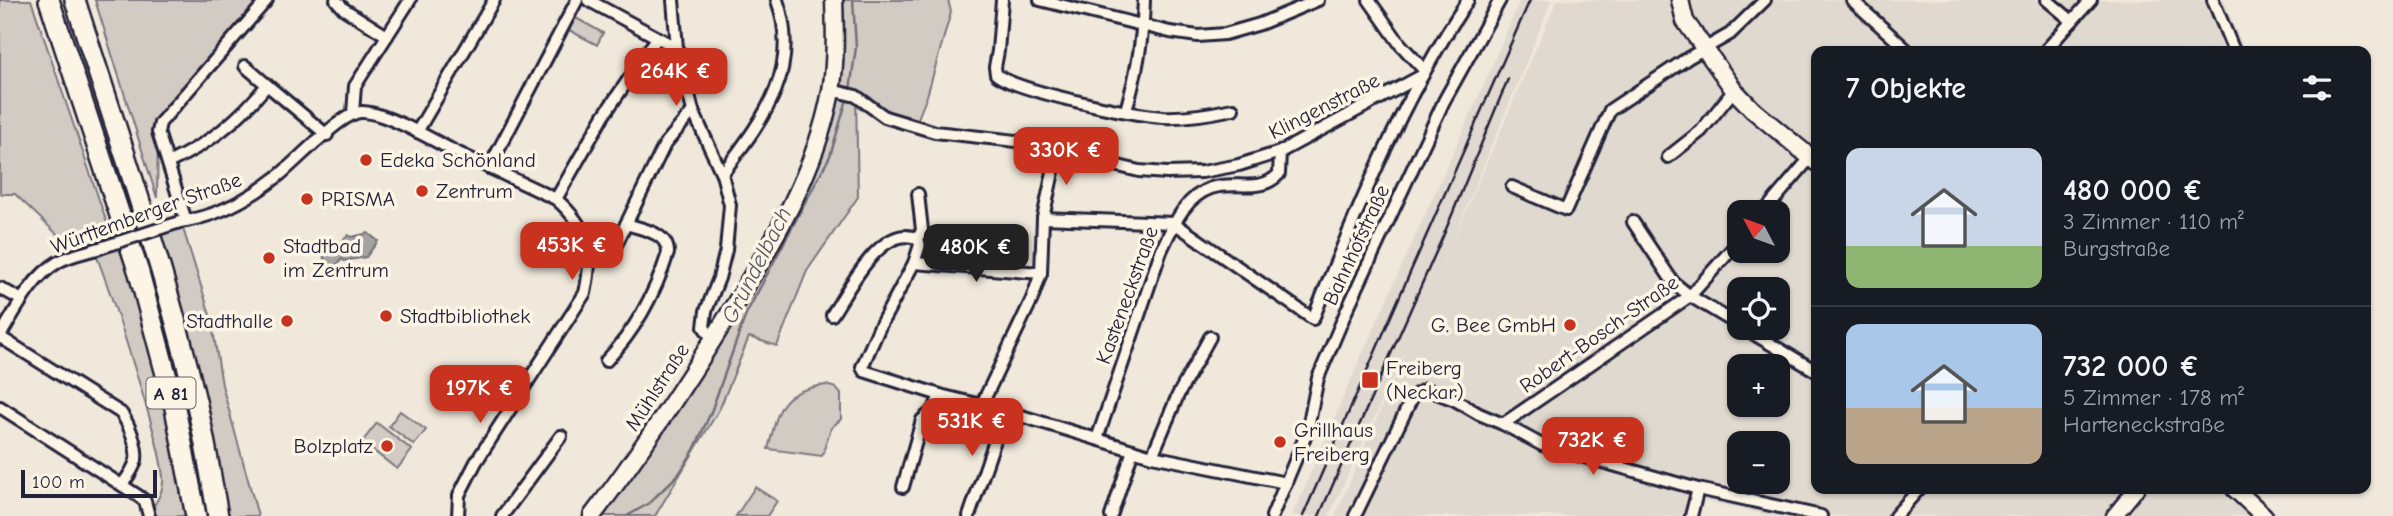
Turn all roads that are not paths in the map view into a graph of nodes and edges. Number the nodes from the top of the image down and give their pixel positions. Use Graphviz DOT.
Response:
graph roads {
  1 [pos="49,0"];
  2 [pos="75,0"];
  3 [pos="267,0"];
  4 [pos="336,0"];
  5 [pos="410,0"];
  6 [pos="494,0"];
  7 [pos="577,0"];
  8 [pos="588,0"];
  9 [pos="673,0"];
  10 [pos="777,0"];
  11 [pos="834,0"];
  12 [pos="1002,0"];
  13 [pos="1040,0"];
  14 [pos="1144,0"];
  15 [pos="1318,0"];
  16 [pos="1369,0"];
  17 [pos="1468,0"];
  18 [pos="1500,0"];
  19 [pos="1680,0"];
  20 [pos="1765,0"];
  21 [pos="1852,0"];
  22 [pos="2047,0"];
  23 [pos="2091,0"];
  24 [pos="2213,0"];
  25 [pos="1078,5"];
  26 [pos="2072,21"];
  27 [pos="1143,24"];
  28 [pos="387,36"];
  29 [pos="657,38"];
  30 [pos="1903,46"];
  31 [pos="2050,46"];
  32 [pos="2232,46"];
  33 [pos="677,48"];
  34 [pos="1704,51"];
  35 [pos="245,66"];
  36 [pos="1424,73"];
  37 [pos="267,85"];
  38 [pos="1734,90"];
  39 [pos="835,91"];
  40 [pos="1233,109"];
  41 [pos="1126,110"];
  42 [pos="693,111"];
  43 [pos="353,113"];
  44 [pos="417,132"];
  45 [pos="327,135"];
  46 [pos="1058,149"];
  47 [pos="1280,152"];
  48 [pos="1668,157"];
  49 [pos="1811,158"];
  50 [pos="1811,162"];
  51 [pos="168,163"];
  52 [pos="489,168"];
  53 [pos="722,174"];
  54 [pos="1512,187"];
  55 [pos="918,194"];
  56 [pos="556,199"];
  57 [pos="1775,200"];
  58 [pos="1043,218"];
  59 [pos="183,222"];
  60 [pos="1633,222"];
  61 [pos="1174,223"];
  62 [pos="626,224"];
  63 [pos="918,239"];
  64 [pos="1727,255"];
  65 [pos="591,258"];
  66 [pos="914,263"];
  67 [pos="1041,273"];
  68 [pos="0,288"];
  69 [pos="1690,296"];
  70 [pos="22,300"];
  71 [pos="832,315"];
  72 [pos="1727,318"];
  73 [pos="0,337"];
  74 [pos="1210,337"];
  75 [pos="713,340"];
  76 [pos="1763,340"];
  77 [pos="606,361"];
  78 [pos="1811,368"];
  79 [pos="940,395"];
  80 [pos="982,404"];
  81 [pos="0,407"];
  82 [pos="1005,411"];
  83 [pos="1503,424"];
  84 [pos="561,436"];
  85 [pos="1097,439"];
  86 [pos="1133,450"];
  87 [pos="1152,456"];
  88 [pos="1286,484"];
  89 [pos="121,485"];
  90 [pos="903,487"];
  91 [pos="1698,489"];
  92 [pos="1915,494"];
  93 [pos="2132,494"];
  94 [pos="2240,494"];
  95 [pos="149,516"];
  96 [pos="196,516"];
  97 [pos="218,516"];
  98 [pos="458,516"];
  99 [pos="502,516"];
  100 [pos="592,516"];
  101 [pos="969,516"];
  102 [pos="1111,516"];
  103 [pos="1272,516"];
  104 [pos="1355,516"];
  105 [pos="1691,516"];
  106 [pos="1815,516"];
  107 [pos="1895,516"];
  108 [pos="2114,516"];
  109 [pos="2264,516"];
  1 -- 96 [label="highway, A 81"];
  2 -- 97 [label="highway, A 81"];
  3 -- 51 [label="street"];
  4 -- 28 [label="street"];
  5 -- 28 [label="street"];
  6 -- 44 [label="street"];
  7 -- 52 [label="street"];
  8 -- 29 [label="street"];
  9 -- 33 [label="street"];
  10 -- 53 [label="street"];
  11 -- 39 [label="main road, Mühlstraße"];
  12 -- 41 [label="street"];
  13 -- 25 [label="street"];
  14 -- 27 [label="street"];
  15 -- 27 [label="street"];
  16 -- 36 [label="street"];
  17 -- 36 [label="street"];
  18 -- 88 [label="street, Bahnhofstraße"];
  19 -- 34 [label="main road"];
  20 -- 34 [label="street"];
  21 -- 30 [label="street"];
  22 -- 26 [label="street"];
  23 -- 26 [label="street"];
  24 -- 32 [label="street"];
  25 -- 27 [label="street"];
  26 -- 31 [label="street"];
  27 -- 41 [label="street"];
  28 -- 43 [label="street"];
  29 -- 33 [label="street"];
  29 -- 56 [label="street"];
  33 -- 42 [label="street"];
  34 -- 38 [label="main road"];
  34 -- 54 [label="street"];
  35 -- 37 [label="street"];
  36 -- 47 [label="street, Klingenstraße"];
  36 -- 61 [label="street"];
  37 -- 45 [label="street"];
  37 -- 51 [label="street"];
  38 -- 48 [label="street"];
  38 -- 49 [label="main road"];
  39 -- 46 [label="street, Klingenstraße"];
  39 -- 75 [label="main road, Mühlstraße"];
  40 -- 41 [label="street"];
  42 -- 53 [label="street"];
  42 -- 62 [label="street"];
  43 -- 44 [label="street"];
  43 -- 45 [label="street, Württemberger Straße"];
  44 -- 52 [label="street"];
  45 -- 59 [label="street, Württemberger Straße"];
  46 -- 47 [label="street, Klingenstraße"];
  46 -- 58 [label="street"];
  47 -- 61 [label="street, Kasteneckstraße"];
  50 -- 57 [label="street"];
  51 -- 59 [label="street"];
  52 -- 56 [label="street"];
  53 -- 75 [label="street"];
  55 -- 63 [label="street"];
  56 -- 65 [label="street"];
  58 -- 61 [label="street"];
  58 -- 67 [label="street"];
  59 -- 70 [label="street, Württemberger Straße, bridge"];
  60 -- 69 [label="street"];
  61 -- 85 [label="street, Kasteneckstraße"];
  62 -- 65 [label="street"];
  62 -- 77 [label="street"];
  63 -- 66 [label="street"];
  63 -- 71 [label="street"];
  64 -- 69 [label="street, Robert-Bosch-Straße"];
  65 -- 98 [label="street"];
  66 -- 67 [label="street"];
  66 -- 79 [label="street"];
  67 -- 80 [label="street"];
  68 -- 70 [label="street"];
  69 -- 72 [label="street"];
  69 -- 83 [label="street, Robert-Bosch-Straße"];
  70 -- 73 [label="street, Württemberger Straße"];
  73 -- 89 [label="street"];
  74 -- 87 [label="street"];
  75 -- 100 [label="main road, Mühlstraße"];
  76 -- 78 [label="street"];
  79 -- 80 [label="street"];
  79 -- 90 [label="street"];
  80 -- 82 [label="street"];
  81 -- 89 [label="street"];
  82 -- 85 [label="street"];
  82 -- 101 [label="street"];
  83 -- 91 [label="street"];
  83 -- 104 [label="street"];
  84 -- 99 [label="street"];
  85 -- 86 [label="street"];
  86 -- 87 [label="street"];
  86 -- 102 [label="street"];
  87 -- 88 [label="street"];
  88 -- 103 [label="street, Bahnhofstraße"];
  89 -- 95 [label="street"];
  91 -- 105 [label="street"];
  91 -- 106 [label="street"];
  92 -- 107 [label="street"];
  93 -- 108 [label="street"];
  94 -- 109 [label="main road"];
}
